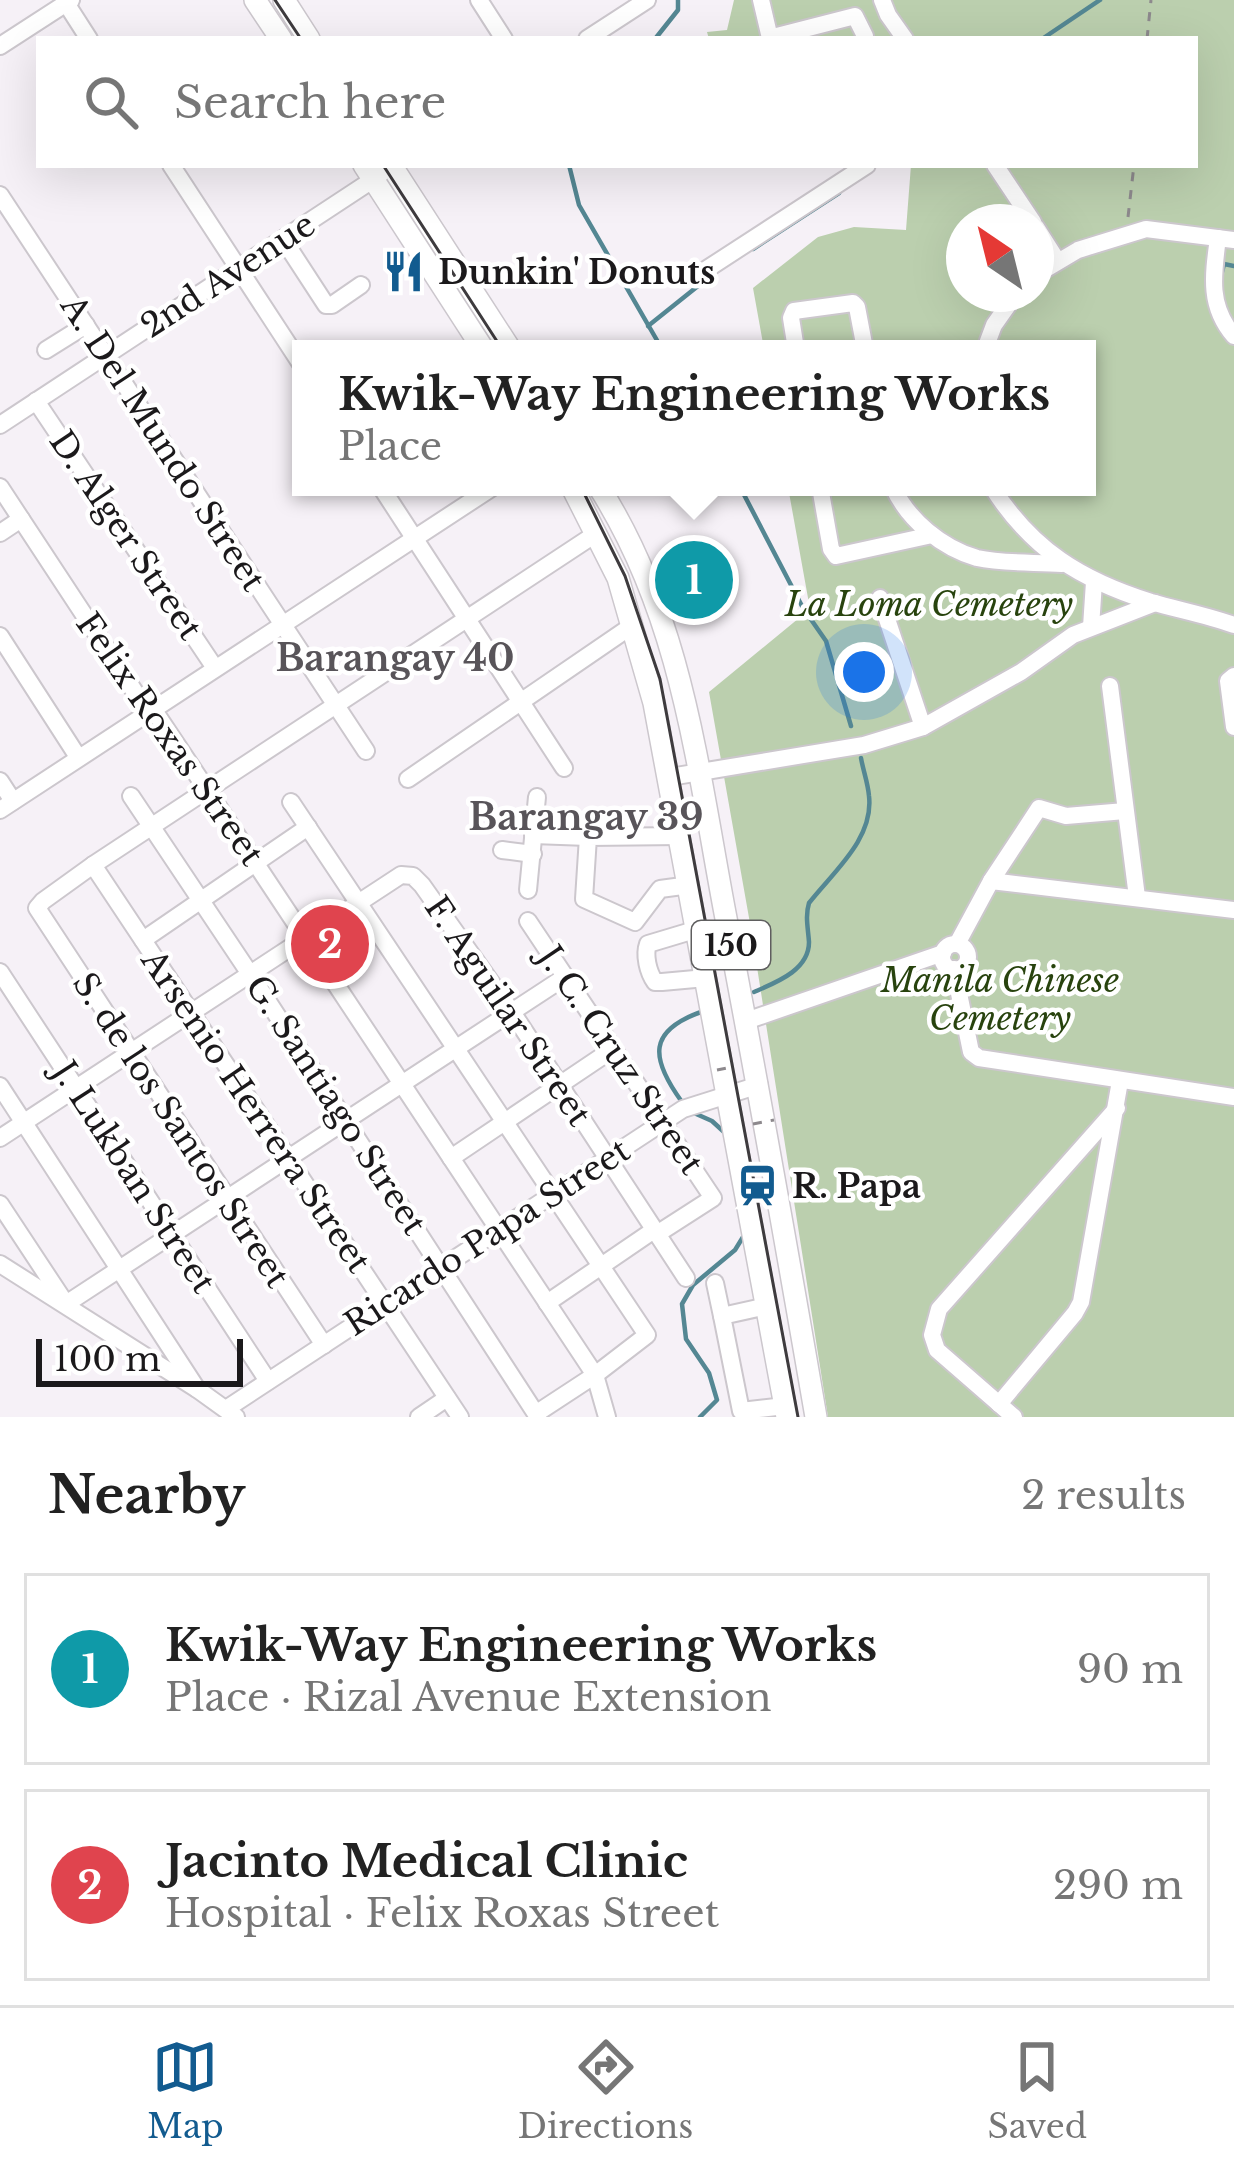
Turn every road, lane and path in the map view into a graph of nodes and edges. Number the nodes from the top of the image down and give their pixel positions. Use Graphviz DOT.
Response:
graph roads {
  1 [pos="255,0"];
  2 [pos="284,0"];
  3 [pos="478,0"];
  4 [pos="647,0"];
  5 [pos="761,0"];
  6 [pos="906,0"];
  7 [pos="1151,0"];
  8 [pos="67,1"];
  9 [pos="892,20"];
  10 [pos="87,36"];
  11 [pos="278,36"];
  12 [pos="307,36"];
  13 [pos="502,36"];
  14 [pos="592,36"];
  15 [pos="771,36"];
  16 [pos="776,36"];
  17 [pos="860,36"];
  18 [pos="864,36"];
  19 [pos="1147,36"];
  20 [pos="0,46"];
  21 [pos="173,168"];
  22 [pos="383,168"];
  23 [pos="862,168"];
  24 [pos="997,168"];
  25 [pos="1134,168"];
  26 [pos="0,195"];
  27 [pos="1020,204"];
  28 [pos="1126,233"];
  29 [pos="283,239"];
  30 [pos="1226,239"];
  31 [pos="1054,255"];
  32 [pos="1057,260"];
  33 [pos="1054,262"];
  34 [pos="238,268"];
  35 [pos="707,269"];
  36 [pos="361,285"];
  37 [pos="1004,312"];
  38 [pos="86,325"];
  39 [pos="1234,336"];
  40 [pos="479,340"];
  41 [pos="504,340"];
  42 [pos="795,340"];
  43 [pos="864,340"];
  44 [pos="989,340"];
  45 [pos="46,350"];
  46 [pos="292,350"];
  47 [pos="106,356"];
  48 [pos="37,401"];
  49 [pos="0,425"];
  50 [pos="0,487"];
  51 [pos="387,496"];
  52 [pos="479,496"];
  53 [pos="577,496"];
  54 [pos="611,496"];
  55 [pos="822,496"];
  56 [pos="899,496"];
  57 [pos="998,496"];
  58 [pos="21,520"];
  59 [pos="0,533"];
  60 [pos="597,533"];
  61 [pos="932,535"];
  62 [pos="1030,536"];
  63 [pos="415,538"];
  64 [pos="1022,562"];
  65 [pos="1063,564"];
  66 [pos="1094,582"];
  67 [pos="880,598"];
  68 [pos="1155,603"];
  69 [pos="467,619"];
  70 [pos="282,624"];
  71 [pos="634,625"];
  72 [pos="1234,625"];
  73 [pos="1091,626"];
  74 [pos="0,636"];
  75 [pos="214,668"];
  76 [pos="1231,678"];
  77 [pos="1110,686"];
  78 [pos="521,701"];
  79 [pos="335,706"];
  80 [pos="150,710"];
  81 [pos="923,727"];
  82 [pos="1234,727"];
  83 [pos="366,752"];
  84 [pos="78,757"];
  85 [pos="564,768"];
  86 [pos="699,772"];
  87 [pos="670,777"];
  88 [pos="408,779"];
  89 [pos="0,781"];
  90 [pos="207,790"];
  91 [pos="131,796"];
  92 [pos="537,797"];
  93 [pos="291,802"];
  94 [pos="7,806"];
  95 [pos="1125,812"];
  96 [pos="152,827"];
  97 [pos="308,827"];
  98 [pos="681,836"];
  99 [pos="588,837"];
  100 [pos="533,844"];
  101 [pos="502,850"];
  102 [pos="256,864"];
  103 [pos="93,865"];
  104 [pos="991,881"];
  105 [pos="690,885"];
  106 [pos="528,890"];
  107 [pos="1137,897"];
  108 [pos="201,901"];
  109 [pos="359,902"];
  110 [pos="1234,910"];
  111 [pos="528,921"];
  112 [pos="698,929"];
  113 [pos="305,938"];
  114 [pos="142,940"];
  115 [pos="950,948"];
  116 [pos="0,972"];
  117 [pos="250,974"];
  118 [pos="565,976"];
  119 [pos="706,978"];
  120 [pos="191,1012"];
  121 [pos="512,1012"];
  122 [pos="746,1021"];
  123 [pos="456,1049"];
  124 [pos="613,1049"];
  125 [pos="130,1052"];
  126 [pos="732,1066"];
  127 [pos="717,1070"];
  128 [pos="1120,1081"];
  129 [pos="402,1084"];
  130 [pos="559,1084"];
  131 [pos="759,1085"];
  132 [pos="0,1086"];
  133 [pos="76,1088"];
  134 [pos="728,1094"];
  135 [pos="1234,1097"];
  136 [pos="1117,1108"];
  137 [pos="346,1120"];
  138 [pos="774,1120"];
  139 [pos="24,1122"];
  140 [pos="504,1122"];
  141 [pos="661,1123"];
  142 [pos="753,1124"];
  143 [pos="0,1138"];
  144 [pos="451,1158"];
  145 [pos="608,1158"];
  146 [pos="288,1159"];
  147 [pos="552,1195"];
  148 [pos="226,1198"];
  149 [pos="0,1204"];
  150 [pos="498,1230"];
  151 [pos="656,1232"];
  152 [pos="172,1234"];
  153 [pos="0,1264"];
  154 [pos="442,1267"];
  155 [pos="601,1267"];
  156 [pos="119,1269"];
  157 [pos="686,1278"];
  158 [pos="715,1283"];
  159 [pos="547,1303"];
  160 [pos="66,1304"];
  161 [pos="384,1304"];
  162 [pos="766,1306"];
  163 [pos="722,1316"];
  164 [pos="324,1345"];
  165 [pos="595,1375"];
  166 [pos="268,1381"];
  167 [pos="197,1389"];
  168 [pos="447,1398"];
  169 [pos="1006,1410"];
  170 [pos="786,1411"];
  171 [pos="231,1413"];
  172 [pos="739,1414"];
  173 [pos="537,1415"];
  174 [pos="419,1417"];
  175 [pos="460,1417"];
  176 [pos="607,1417"];
  177 [pos="816,1417"];
  1 -- 11 [label="main road"];
  2 -- 12 [label="main road"];
  3 -- 13 [label="street"];
  4 -- 14 [label="street"];
  5 -- 15 [label="street"];
  6 -- 9 [label="street"];
  7 -- 19 [label="path"];
  8 -- 10 [label="street"];
  8 -- 20 [label="street"];
  9 -- 18 [label="street"];
  16 -- 17 [label="street"];
  21 -- 34 [label="street"];
  22 -- 29 [label="street, 2nd Avenue"];
  22 -- 40 [label="main road"];
  22 -- 41 [label="main road"];
  23 -- 35 [label="street"];
  24 -- 27 [label="street"];
  25 -- 28 [label="path"];
  26 -- 38 [label="street, A. Del Mundo Street"];
  28 -- 30 [label="street"];
  28 -- 32 [label="street"];
  29 -- 34 [label="street, 2nd Avenue"];
  29 -- 36 [label="street"];
  30 -- 39 [label="street"];
  31 -- 32 [label="street"];
  32 -- 33 [label="street"];
  34 -- 46 [label="street"];
  34 -- 47 [label="street, 2nd Avenue"];
  37 -- 44 [label="street"];
  38 -- 45 [label="street"];
  38 -- 47 [label="street, A. Del Mundo Street"];
  42 -- 43 [label="street"];
  47 -- 48 [label="street, 2nd Avenue"];
  47 -- 70 [label="street, A. Del Mundo Street"];
  48 -- 49 [label="street, 2nd Avenue"];
  48 -- 75 [label="street, D. Alger Street"];
  50 -- 58 [label="street, Felix Roxas Street"];
  51 -- 63 [label="street"];
  52 -- 63 [label="street"];
  53 -- 60 [label="main road, 150"];
  54 -- 86 [label="main road, 150"];
  55 -- 61 [label="street"];
  56 -- 61 [label="street"];
  57 -- 62 [label="street"];
  58 -- 59 [label="street"];
  58 -- 80 [label="street, Felix Roxas Street"];
  60 -- 69 [label="street"];
  60 -- 71 [label="main road, 150"];
  61 -- 64 [label="street"];
  62 -- 64 [label="street"];
  62 -- 65 [label="street"];
  63 -- 69 [label="street"];
  63 -- 70 [label="street"];
  64 -- 65 [label="street"];
  65 -- 66 [label="street"];
  66 -- 68 [label="street"];
  66 -- 73 [label="street"];
  67 -- 81 [label="street"];
  68 -- 72 [label="street"];
  68 -- 73 [label="street"];
  69 -- 78 [label="street"];
  69 -- 79 [label="street"];
  70 -- 75 [label="street"];
  70 -- 79 [label="street, A. Del Mundo Street"];
  71 -- 78 [label="street"];
  71 -- 87 [label="main road, 150"];
  73 -- 81 [label="street"];
  74 -- 84 [label="street"];
  75 -- 80 [label="street"];
  76 -- 82 [label="street"];
  77 -- 95 [label="street"];
  78 -- 85 [label="street"];
  78 -- 88 [label="street"];
  79 -- 83 [label="street, A. Del Mundo Street"];
  79 -- 90 [label="street"];
  80 -- 84 [label="street"];
  80 -- 90 [label="street, Felix Roxas Street"];
  81 -- 86 [label="street"];
  84 -- 94 [label="street"];
  86 -- 87 [label="street"];
  86 -- 122 [label="main road, 150"];
  87 -- 98 [label="main road, 150"];
  89 -- 94 [label="street"];
  90 -- 96 [label="street"];
  90 -- 102 [label="street, Felix Roxas Street"];
  91 -- 96 [label="street, G. Santiago Street"];
  92 -- 100 [label="street"];
  93 -- 97 [label="street"];
  95 -- 104 [label="street"];
  95 -- 107 [label="street"];
  96 -- 103 [label="street"];
  96 -- 108 [label="street, G. Santiago Street"];
  97 -- 102 [label="street"];
  97 -- 109 [label="street"];
  98 -- 99 [label="street"];
  98 -- 105 [label="main road, 150"];
  99 -- 100 [label="street"];
  99 -- 105 [label="street"];
  100 -- 101 [label="street"];
  100 -- 106 [label="street"];
  102 -- 108 [label="street"];
  102 -- 113 [label="street, Felix Roxas Street"];
  103 -- 114 [label="street, Arsenio Herrera Street"];
  103 -- 125 [label="street, S. de los Santos Street"];
  104 -- 107 [label="street"];
  104 -- 115 [label="street"];
  105 -- 112 [label="main road, 150"];
  107 -- 110 [label="street"];
  108 -- 114 [label="street"];
  108 -- 117 [label="street, G. Santiago Street"];
  109 -- 113 [label="street"];
  109 -- 121 [label="street, F. Aguilar Street"];
  109 -- 123 [label="street"];
  111 -- 118 [label="street, J. C. Cruz Street"];
  112 -- 119 [label="main road, 150"];
  112 -- 119 [label="street"];
  113 -- 117 [label="street"];
  113 -- 129 [label="street, Felix Roxas Street"];
  114 -- 120 [label="street, Arsenio Herrera Street"];
  115 -- 122 [label="street"];
  115 -- 128 [label="street"];
  116 -- 133 [label="street, J. Lukban Street"];
  117 -- 120 [label="street"];
  117 -- 137 [label="street, G. Santiago Street"];
  118 -- 121 [label="street"];
  118 -- 124 [label="street, J. C. Cruz Street"];
  119 -- 134 [label="main road, 150"];
  120 -- 125 [label="street"];
  120 -- 146 [label="street, Arsenio Herrera Street"];
  121 -- 123 [label="street"];
  121 -- 130 [label="street, F. Aguilar Street"];
  122 -- 131 [label="main road, 150"];
  123 -- 129 [label="street"];
  123 -- 140 [label="street"];
  124 -- 130 [label="street"];
  124 -- 141 [label="street, J. C. Cruz Street"];
  125 -- 133 [label="street"];
  125 -- 148 [label="street, S. de los Santos Street"];
  126 -- 127 [label="path, bridge"];
  128 -- 135 [label="street"];
  128 -- 136 [label="street"];
  129 -- 137 [label="street"];
  129 -- 144 [label="street, Felix Roxas Street"];
  130 -- 140 [label="street"];
  130 -- 145 [label="street, F. Aguilar Street"];
  131 -- 134 [label="street, Ricardo Papa Street"];
  131 -- 177 [label="main road, 150"];
  132 -- 139 [label="street"];
  133 -- 139 [label="street"];
  133 -- 152 [label="street, J. Lukban Street"];
  134 -- 141 [label="street, Ricardo Papa Street"];
  134 -- 162 [label="main road, 150"];
  136 -- 169 [label="street"];
  136 -- 169 [label="street"];
  137 -- 146 [label="street"];
  137 -- 154 [label="street, G. Santiago Street"];
  138 -- 142 [label="path, bridge"];
  139 -- 143 [label="street"];
  139 -- 156 [label="street"];
  140 -- 144 [label="street"];
  140 -- 147 [label="street"];
  141 -- 145 [label="street, Ricardo Papa Street"];
  141 -- 151 [label="street, J. C. Cruz Street"];
  144 -- 150 [label="street, Felix Roxas Street"];
  145 -- 147 [label="street, Ricardo Papa Street"];
  145 -- 151 [label="street, F. Aguilar Street"];
  146 -- 148 [label="street"];
  146 -- 161 [label="street, Arsenio Herrera Street"];
  147 -- 150 [label="street, Ricardo Papa Street"];
  147 -- 155 [label="street"];
  148 -- 152 [label="street"];
  148 -- 164 [label="street, S. de los Santos Street"];
  149 -- 160 [label="street"];
  150 -- 154 [label="street, Ricardo Papa Street"];
  150 -- 159 [label="street, Felix Roxas Street"];
  151 -- 155 [label="street"];
  151 -- 157 [label="street, F. Aguilar Street"];
  152 -- 156 [label="street"];
  152 -- 166 [label="street, J. Lukban Street"];
  153 -- 160 [label="street"];
  154 -- 161 [label="street, Ricardo Papa Street"];
  154 -- 173 [label="street, G. Santiago Street"];
  155 -- 159 [label="street"];
  155 -- 165 [label="street"];
  156 -- 160 [label="street"];
  156 -- 167 [label="street"];
  158 -- 163 [label="street"];
  159 -- 165 [label="street, Felix Roxas Street"];
  160 -- 167 [label="street"];
  161 -- 164 [label="street, Ricardo Papa Street"];
  161 -- 168 [label="street, Arsenio Herrera Street"];
  162 -- 163 [label="street"];
  162 -- 170 [label="main road, 150"];
  163 -- 172 [label="street"];
  164 -- 166 [label="street, Ricardo Papa Street"];
  165 -- 173 [label="street"];
  165 -- 176 [label="street, Felix Roxas Street"];
  166 -- 171 [label="street, Ricardo Papa Street"];
  167 -- 171 [label="street"];
  168 -- 174 [label="street"];
  168 -- 175 [label="street, Arsenio Herrera Street"];
  170 -- 172 [label="street"];
}
